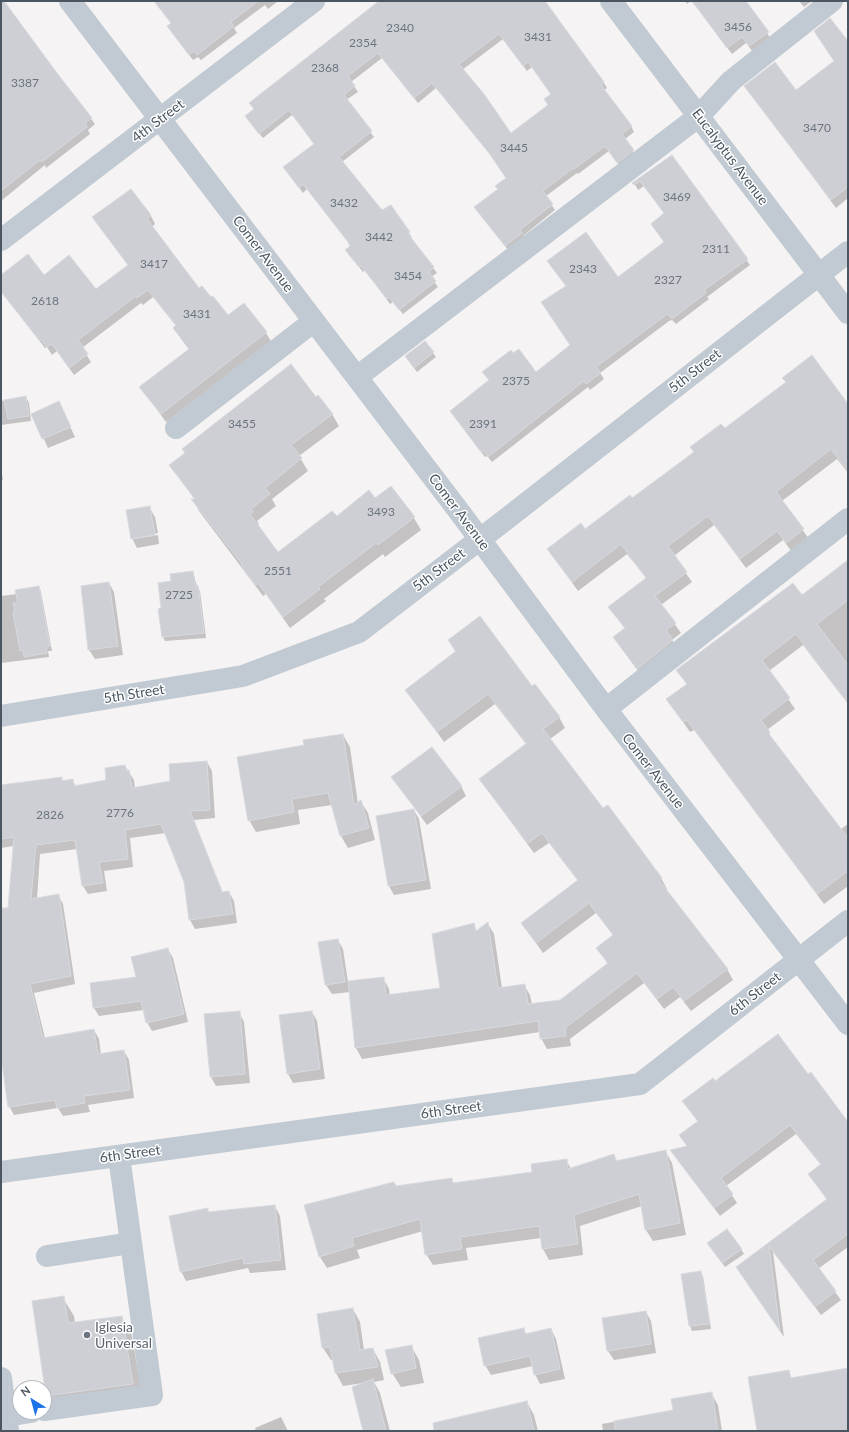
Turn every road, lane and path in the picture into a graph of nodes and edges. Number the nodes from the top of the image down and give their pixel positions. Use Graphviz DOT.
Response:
graph roads {
  1 [pos="70,1"];
  2 [pos="314,1"];
  3 [pos="611,1"];
  4 [pos="832,1"];
  5 [pos="699,116"];
  6 [pos="160,120"];
  7 [pos="1,240"];
  8 [pos="848,252"];
  9 [pos="819,274"];
  10 [pos="848,313"];
  11 [pos="314,321"];
  12 [pos="357,377"];
  13 [pos="176,428"];
  14 [pos="848,519"];
  15 [pos="480,539"];
  16 [pos="606,709"];
  17 [pos="1,716"];
  18 [pos="848,921"];
  19 [pos="799,959"];
  20 [pos="848,1024"];
  21 [pos="119,1156"];
  22 [pos="1,1172"];
  23 [pos="131,1243"];
  24 [pos="47,1256"];
  25 [pos="1,1378"];
  26 [pos="52,1409"];
  27 [pos="7,1424"];
  1 -- 6 [label="street, Comer Avenue"];
  2 -- 6 [label="street, 4th Street"];
  3 -- 5 [label="street, Eucalyptus Avenue"];
  4 -- 5 [label="street"];
  5 -- 9 [label="street, Eucalyptus Avenue"];
  5 -- 12 [label="street"];
  6 -- 7 [label="street, 4th Street"];
  6 -- 11 [label="street, Comer Avenue"];
  8 -- 9 [label="street, 5th Street"];
  9 -- 10 [label="street, Eucalyptus Avenue"];
  9 -- 15 [label="street, 5th Street"];
  11 -- 12 [label="street, Comer Avenue"];
  11 -- 13 [label="street"];
  12 -- 15 [label="street, Comer Avenue"];
  14 -- 16 [label="street"];
  15 -- 16 [label="street, Comer Avenue"];
  15 -- 17 [label="street, 5th Street"];
  16 -- 19 [label="street, Comer Avenue"];
  18 -- 19 [label="street, 6th Street"];
  19 -- 20 [label="street, Comer Avenue"];
  19 -- 21 [label="street, 6th Street"];
  21 -- 22 [label="street, 6th Street"];
  21 -- 23 [label="street"];
  23 -- 24 [label="street"];
  23 -- 26 [label="street"];
  25 -- 27 [label="street"];
}
